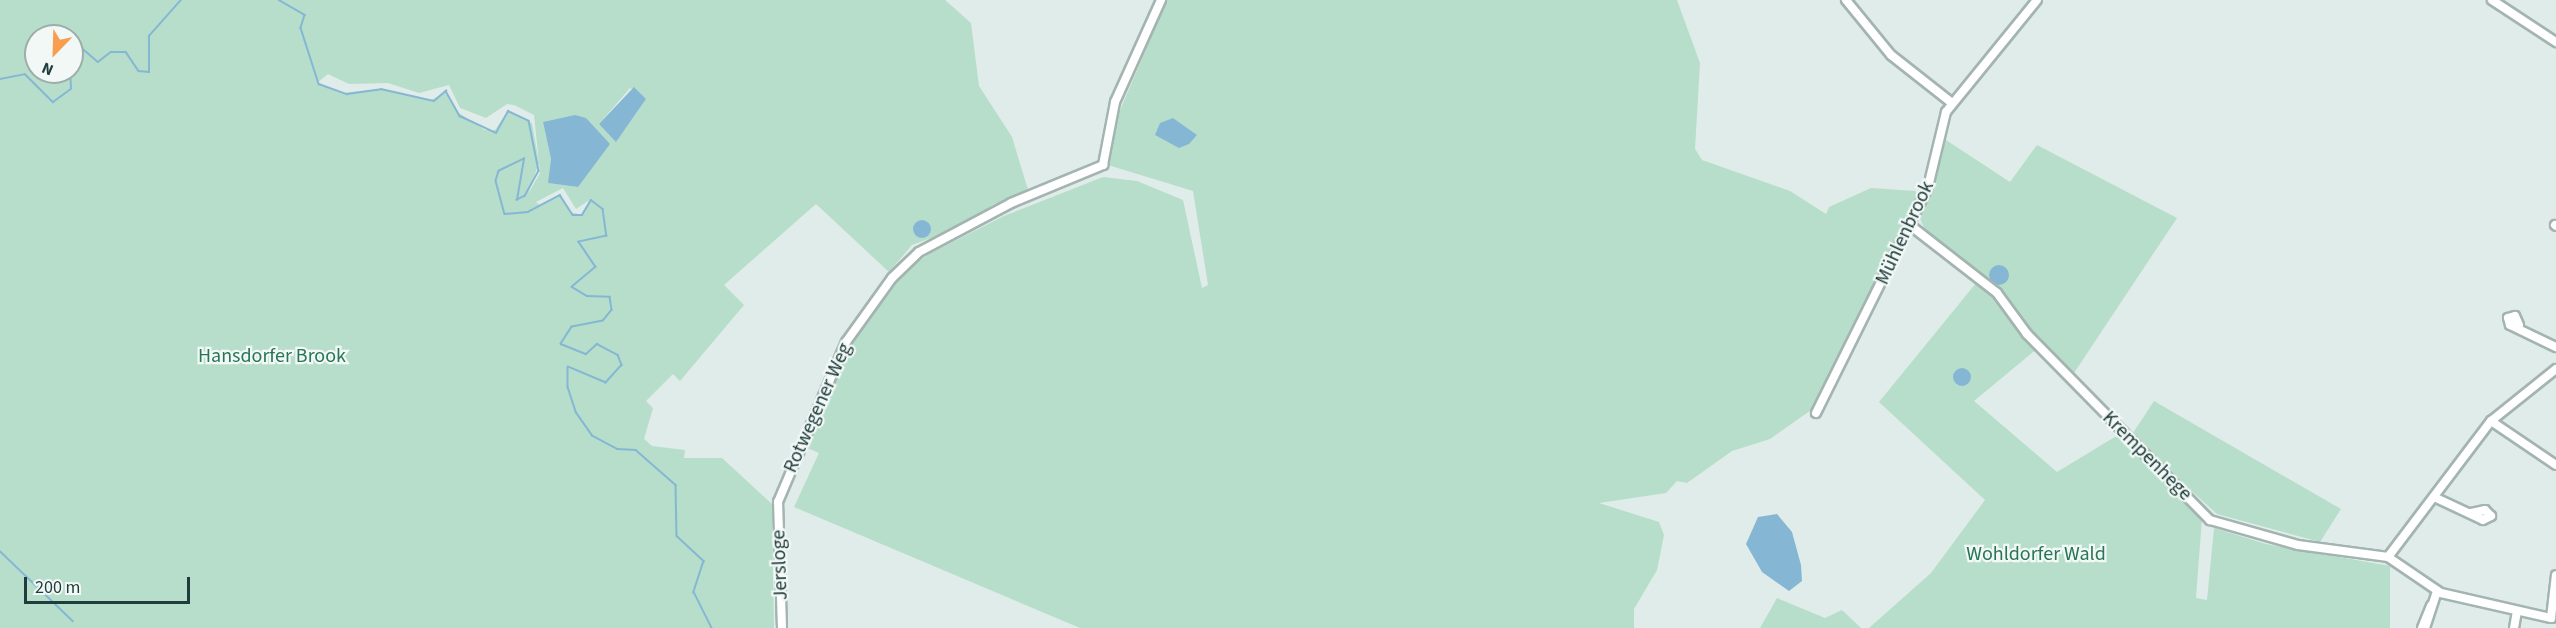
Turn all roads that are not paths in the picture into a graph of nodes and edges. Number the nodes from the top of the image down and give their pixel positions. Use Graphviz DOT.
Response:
graph roads {
  1 [pos="1161,0"];
  2 [pos="1846,0"];
  3 [pos="2037,0"];
  4 [pos="2492,0"];
  5 [pos="2556,42"];
  6 [pos="1952,103"];
  7 [pos="1911,226"];
  8 [pos="2519,325"];
  9 [pos="2556,347"];
  10 [pos="2556,369"];
  11 [pos="1816,413"];
  12 [pos="2491,421"];
  13 [pos="2556,465"];
  14 [pos="2434,497"];
  15 [pos="778,501"];
  16 [pos="2471,513"];
  17 [pos="2388,557"];
  18 [pos="2556,575"];
  19 [pos="2437,591"];
  20 [pos="2517,611"];
  21 [pos="782,628"];
  22 [pos="2423,628"];
  23 [pos="2514,628"];
  1 -- 15 [label="street, Rotwegener Weg"];
  2 -- 6 [label="street"];
  3 -- 6 [label="street, Mühlenbrook"];
  4 -- 5 [label="street"];
  6 -- 7 [label="street, Mühlenbrook"];
  7 -- 11 [label="street, Mühlenbrook"];
  7 -- 17 [label="street, Krempenhege"];
  8 -- 9 [label="street"];
  10 -- 12 [label="street"];
  12 -- 13 [label="street"];
  12 -- 14 [label="street"];
  14 -- 16 [label="street"];
  14 -- 17 [label="street"];
  15 -- 21 [label="street, Jersloge"];
  17 -- 19 [label="street, Krempenhege"];
  18 -- 20 [label="street, Krempenhege"];
  19 -- 20 [label="street, Krempenhege"];
  19 -- 22 [label="street"];
  20 -- 23 [label="street"];
}
